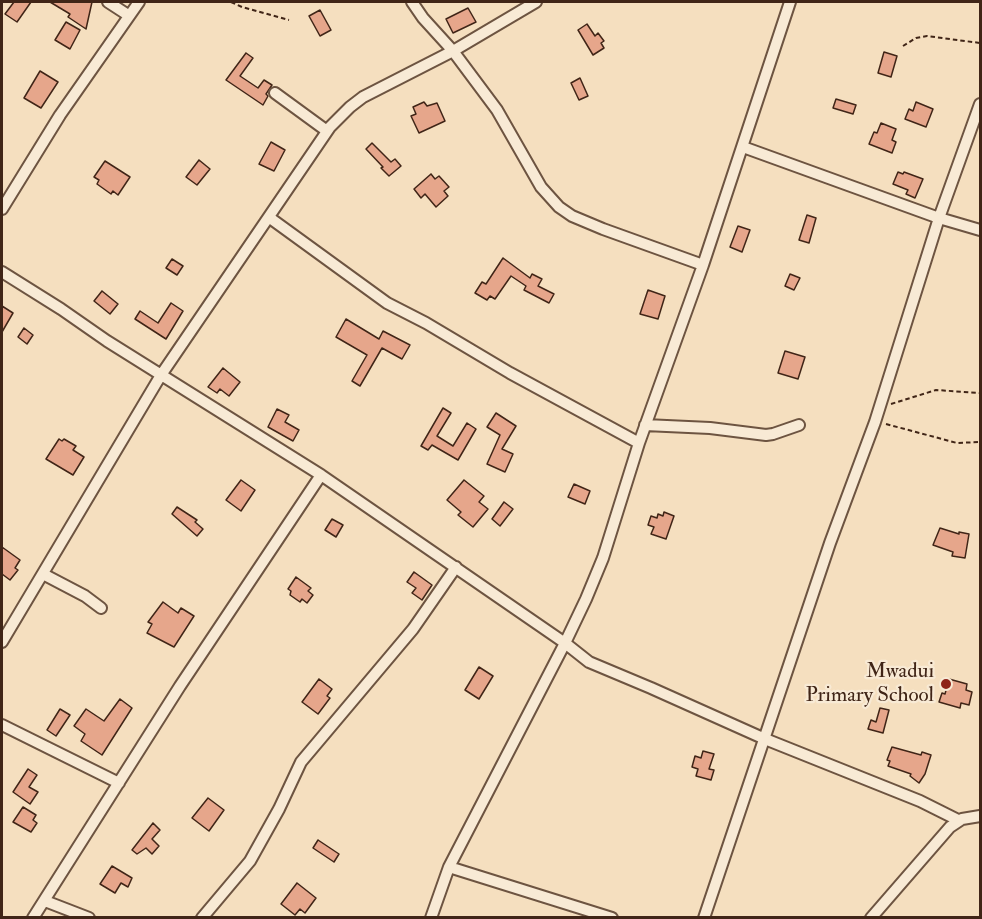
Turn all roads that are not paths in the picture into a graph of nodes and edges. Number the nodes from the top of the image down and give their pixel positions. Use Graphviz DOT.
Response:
graph roads {
  1 [pos="139,2"];
  2 [pos="412,2"];
  3 [pos="536,2"];
  4 [pos="790,2"];
  5 [pos="116,4"];
  6 [pos="128,15"];
  7 [pos="453,51"];
  8 [pos="275,93"];
  9 [pos="981,104"];
  10 [pos="327,131"];
  11 [pos="743,147"];
  12 [pos="2,209"];
  13 [pos="270,218"];
  14 [pos="939,218"];
  15 [pos="981,230"];
  16 [pos="703,265"];
  17 [pos="2,272"];
  18 [pos="161,375"];
  19 [pos="645,425"];
  20 [pos="799,425"];
  21 [pos="639,443"];
  22 [pos="321,475"];
  23 [pos="456,567"];
  24 [pos="43,574"];
  25 [pos="101,608"];
  26 [pos="2,642"];
  27 [pos="565,643"];
  28 [pos="2,725"];
  29 [pos="765,740"];
  30 [pos="119,783"];
  31 [pos="981,816"];
  32 [pos="958,820"];
  33 [pos="449,867"];
  34 [pos="45,901"];
  35 [pos="33,918"];
  36 [pos="89,918"];
  37 [pos="202,918"];
  38 [pos="431,918"];
  39 [pos="612,918"];
  40 [pos="704,918"];
  41 [pos="871,918"];
  1 -- 6 [label="street"];
  2 -- 7 [label="street"];
  3 -- 7 [label="street"];
  4 -- 11 [label="street"];
  5 -- 6 [label="street"];
  6 -- 12 [label="street"];
  7 -- 10 [label="street"];
  7 -- 16 [label="street"];
  8 -- 10 [label="street"];
  9 -- 14 [label="street"];
  10 -- 13 [label="street"];
  11 -- 14 [label="street"];
  11 -- 16 [label="street"];
  13 -- 18 [label="street"];
  13 -- 21 [label="street"];
  14 -- 15 [label="street"];
  14 -- 29 [label="street"];
  16 -- 19 [label="street"];
  17 -- 18 [label="street"];
  18 -- 22 [label="street"];
  18 -- 24 [label="street"];
  19 -- 20 [label="street"];
  19 -- 21 [label="street"];
  21 -- 27 [label="street"];
  22 -- 23 [label="street"];
  22 -- 30 [label="street"];
  23 -- 27 [label="street"];
  23 -- 37 [label="street"];
  24 -- 25 [label="street"];
  24 -- 26 [label="street"];
  27 -- 29 [label="street"];
  27 -- 33 [label="street"];
  28 -- 30 [label="street"];
  29 -- 32 [label="street"];
  29 -- 40 [label="street"];
  30 -- 34 [label="street"];
  31 -- 32 [label="street"];
  32 -- 41 [label="street"];
  33 -- 38 [label="street"];
  33 -- 39 [label="street"];
  34 -- 35 [label="street"];
  34 -- 36 [label="street"];
}
